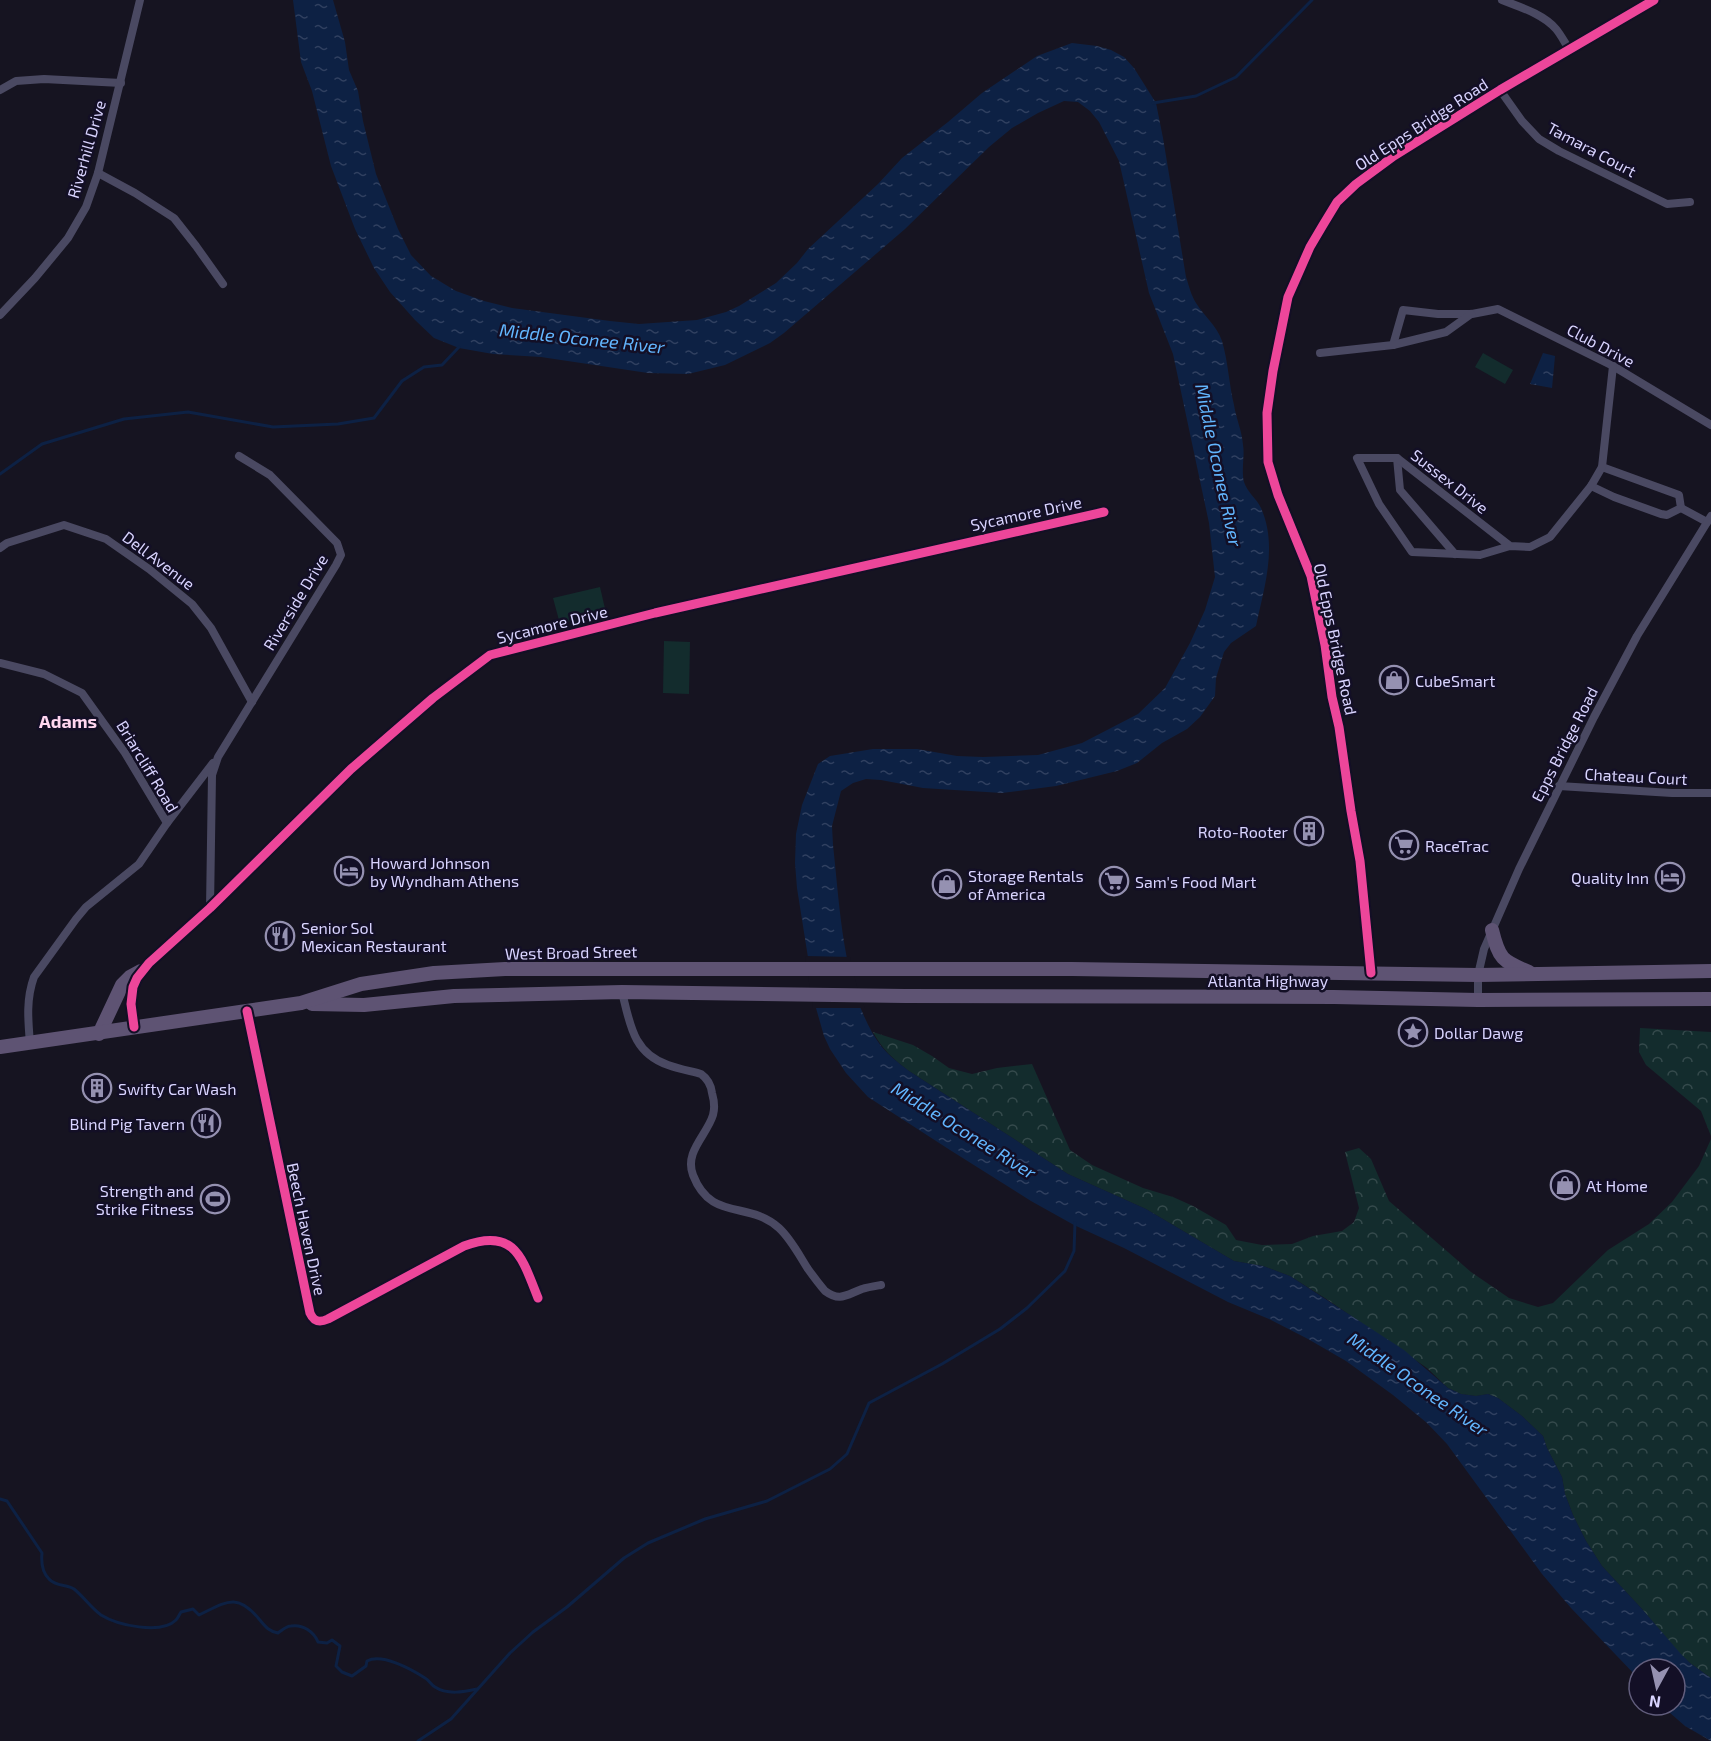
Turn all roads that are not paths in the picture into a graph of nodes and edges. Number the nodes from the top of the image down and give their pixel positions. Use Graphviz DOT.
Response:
graph roads {
  1 [pos="140,0"];
  2 [pos="1502,0"];
  3 [pos="1654,0"];
  4 [pos="1569,50"];
  5 [pos="121,83"];
  6 [pos="0,90"];
  7 [pos="1500,90"];
  8 [pos="98,173"];
  9 [pos="1690,202"];
  10 [pos="222,284"];
  11 [pos="1472,314"];
  12 [pos="0,315"];
  13 [pos="1394,345"];
  14 [pos="1320,353"];
  15 [pos="1613,366"];
  16 [pos="1711,425"];
  17 [pos="239,456"];
  18 [pos="1396,458"];
  19 [pos="1602,468"];
  20 [pos="1591,486"];
  21 [pos="1681,508"];
  22 [pos="1104,512"];
  23 [pos="1709,519"];
  24 [pos="1510,546"];
  25 [pos="0,548"];
  26 [pos="1455,554"];
  27 [pos="0,663"];
  28 [pos="252,702"];
  29 [pos="218,757"];
  30 [pos="1559,786"];
  31 [pos="1711,793"];
  32 [pos="166,823"];
  33 [pos="210,909"];
  34 [pos="1492,930"];
  35 [pos="528,969"];
  36 [pos="844,969"];
  37 [pos="141,971"];
  38 [pos="1711,971"];
  39 [pos="1371,973"];
  40 [pos="1534,974"];
  41 [pos="1478,975"];
  42 [pos="622,992"];
  43 [pos="529,993"];
  44 [pos="826,995"];
  45 [pos="1711,999"];
  46 [pos="1478,1000"];
  47 [pos="301,1003"];
  48 [pos="247,1011"];
  49 [pos="135,1027"];
  50 [pos="99,1034"];
  51 [pos="30,1043"];
  52 [pos="0,1047"];
  53 [pos="881,1285"];
  54 [pos="538,1298"];
  1 -- 5 [label="street, Riverhill Drive"];
  2 -- 4 [label="street"];
  3 -- 4 [label="street, Old Epps Bridge Road"];
  4 -- 7 [label="street, Old Epps Bridge Road"];
  5 -- 6 [label="street"];
  5 -- 8 [label="street, Riverhill Drive"];
  7 -- 9 [label="street, Tamara Court"];
  7 -- 39 [label="street, Old Epps Bridge Road"];
  8 -- 10 [label="street"];
  8 -- 12 [label="street, Riverhill Drive"];
  11 -- 13 [label="street, Club Drive"];
  11 -- 13 [label="street, Club Drive"];
  11 -- 15 [label="street, Club Drive"];
  13 -- 14 [label="street, Club Drive"];
  15 -- 16 [label="street, Club Drive"];
  15 -- 19 [label="street"];
  17 -- 28 [label="street, Riverside Drive"];
  18 -- 24 [label="street, Sussex Drive"];
  18 -- 26 [label="street"];
  18 -- 26 [label="street, Sussex Drive"];
  19 -- 20 [label="street, Sussex Drive"];
  19 -- 21 [label="street"];
  20 -- 21 [label="street"];
  20 -- 24 [label="street, Sussex Drive"];
  21 -- 23 [label="street"];
  22 -- 33 [label="street, Sycamore Drive"];
  23 -- 30 [label="street, Epps Bridge Road"];
  24 -- 26 [label="street, Sussex Drive"];
  25 -- 28 [label="street, Dell Avenue"];
  27 -- 32 [label="street, Briarcliff Road"];
  28 -- 29 [label="street, Riverside Drive"];
  29 -- 32 [label="street, Riverside Drive"];
  29 -- 33 [label="street, Riverside Drive"];
  30 -- 31 [label="street, Chateau Court"];
  30 -- 34 [label="street, Epps Bridge Road"];
  32 -- 51 [label="street, Briarcliff Road"];
  33 -- 37 [label="street, Sycamore Drive"];
  34 -- 40 [label="main road"];
  34 -- 41 [label="street, Epps Bridge Road"];
  35 -- 36 [label="main road, West Broad Street"];
  35 -- 43 [label="main road"];
  35 -- 47 [label="main road, West Broad Street"];
  36 -- 39 [label="main road, Atlanta Highway"];
  37 -- 49 [label="street, Sycamore Drive"];
  37 -- 50 [label="main road"];
  38 -- 40 [label="main road, Atlanta Highway"];
  39 -- 41 [label="main road, Atlanta Highway"];
  40 -- 41 [label="main road, Atlanta Highway"];
  41 -- 46 [label="street, Epps Bridge Road"];
  42 -- 43 [label="main road, West Broad Street"];
  42 -- 44 [label="main road, West Broad Street"];
  42 -- 53 [label="street"];
  43 -- 47 [label="main road, West Broad Street"];
  44 -- 46 [label="main road, Atlanta Highway"];
  45 -- 46 [label="main road, Atlanta Highway"];
  47 -- 48 [label="main road, West Broad Street"];
  48 -- 49 [label="main road, West Broad Street"];
  48 -- 54 [label="street, Beech Haven Drive"];
  49 -- 50 [label="main road, West Broad Street"];
  50 -- 51 [label="main road, West Broad Street"];
  51 -- 52 [label="main road, West Broad Street"];
}
